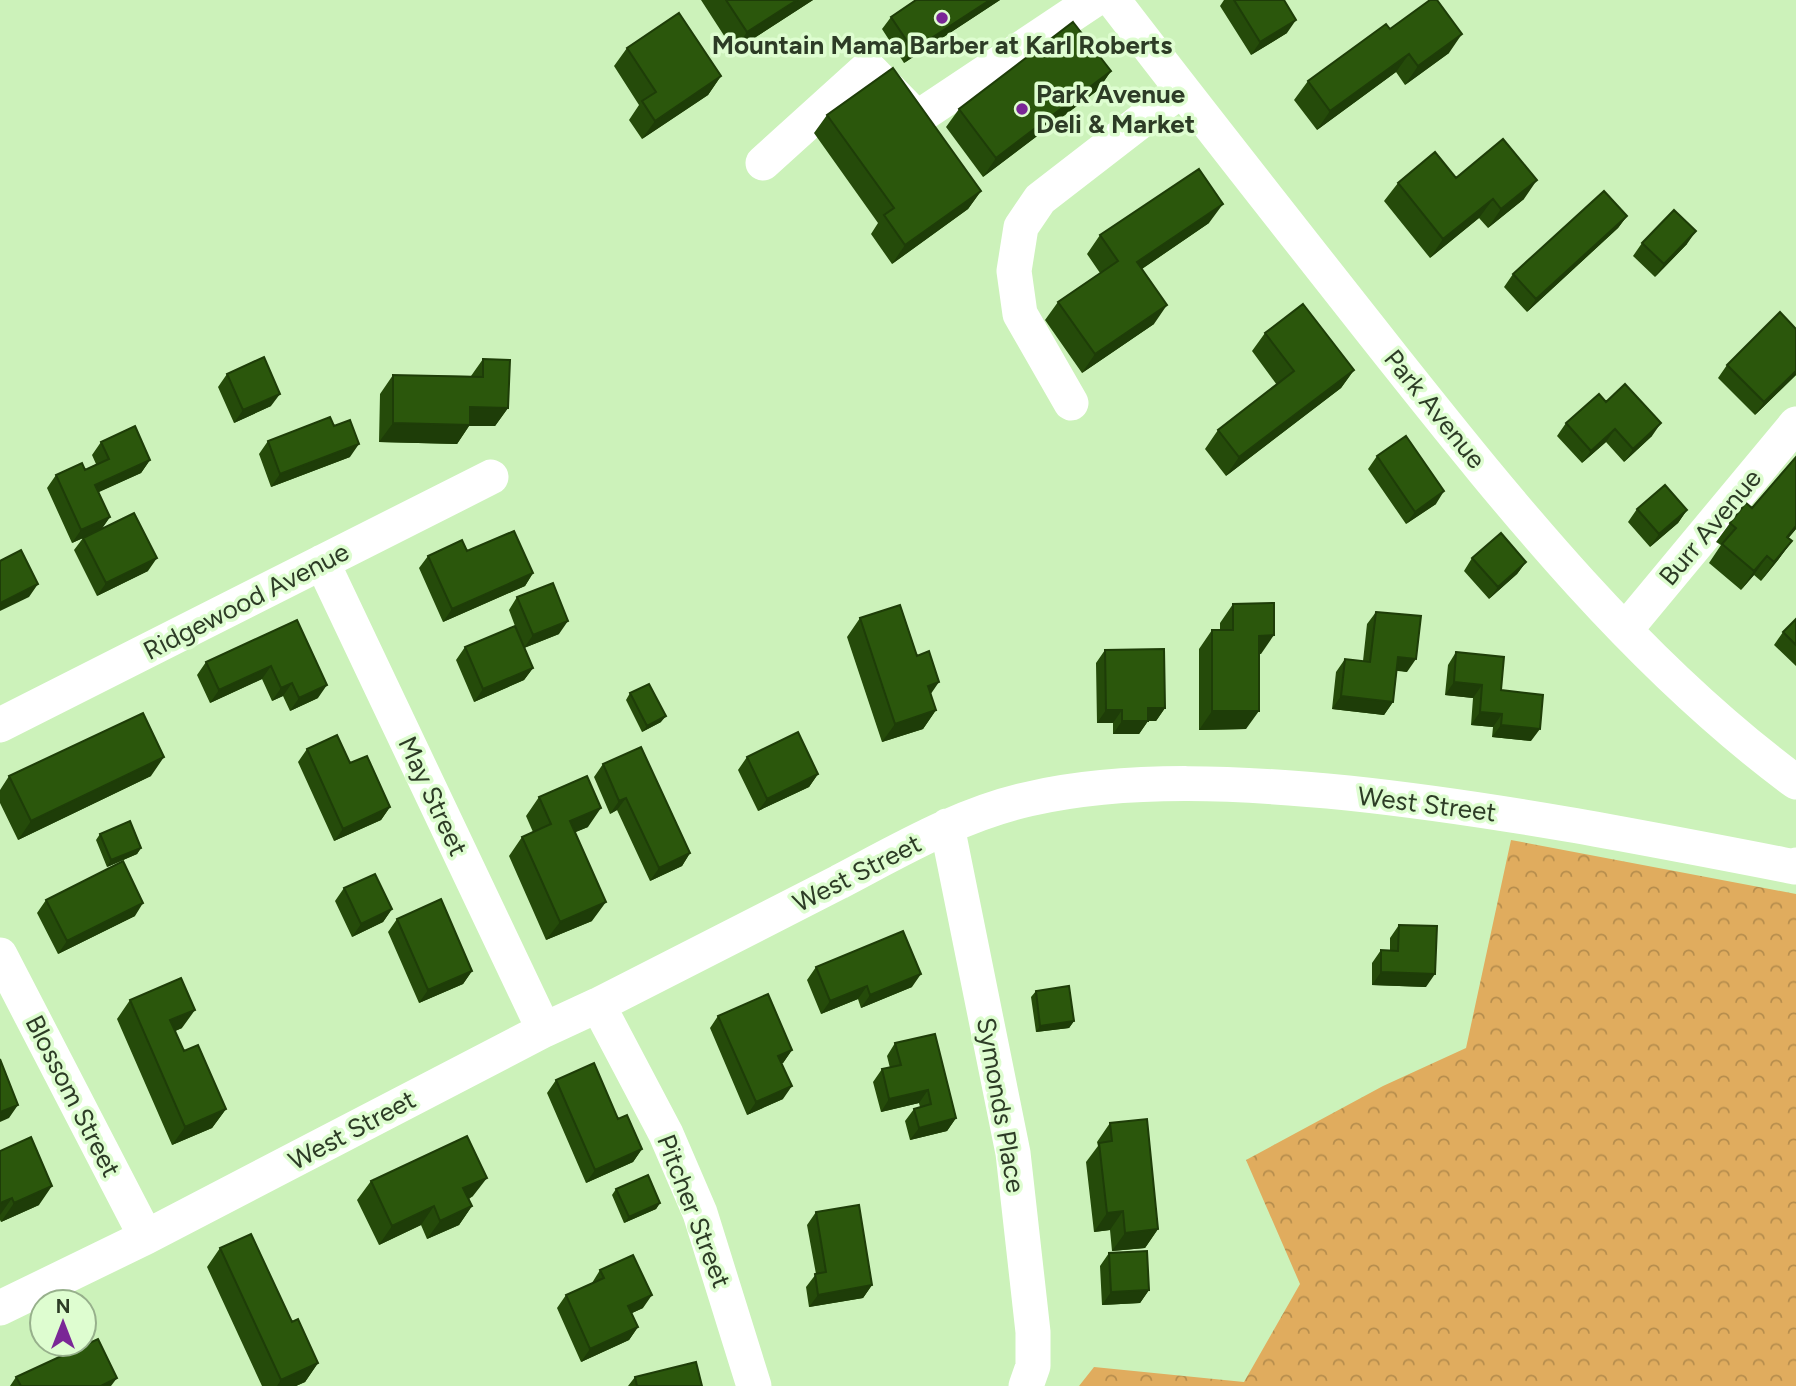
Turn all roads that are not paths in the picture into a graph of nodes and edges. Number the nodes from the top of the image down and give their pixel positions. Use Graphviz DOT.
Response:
graph roads {
  1 [pos="1094,0"];
  2 [pos="1113,0"];
  3 [pos="1181,90"];
  4 [pos="763,163"];
  5 [pos="1071,403"];
  6 [pos="1796,424"];
  7 [pos="491,477"];
  8 [pos="322,562"];
  9 [pos="1625,630"];
  10 [pos="0,725"];
  11 [pos="1796,782"];
  12 [pos="947,826"];
  13 [pos="1796,867"];
  14 [pos="0,955"];
  15 [pos="598,1005"];
  16 [pos="544,1030"];
  17 [pos="146,1237"];
  18 [pos="0,1308"];
  19 [pos="754,1386"];
  20 [pos="1026,1386"];
  1 -- 4 [label="street"];
  2 -- 3 [label="street, Park Avenue"];
  3 -- 5 [label="street"];
  3 -- 9 [label="street, Park Avenue"];
  6 -- 9 [label="street, Burr Avenue"];
  7 -- 8 [label="street, Ridgewood Avenue"];
  8 -- 10 [label="street, Ridgewood Avenue"];
  8 -- 16 [label="street, May Street"];
  9 -- 11 [label="street, Park Avenue"];
  12 -- 13 [label="street, West Street"];
  12 -- 15 [label="street, West Street"];
  12 -- 20 [label="street, Symonds Place"];
  14 -- 17 [label="street, Blossom Street"];
  15 -- 16 [label="street, West Street"];
  15 -- 19 [label="street, Pitcher Street"];
  16 -- 17 [label="street, West Street"];
  17 -- 18 [label="street, West Street"];
}
